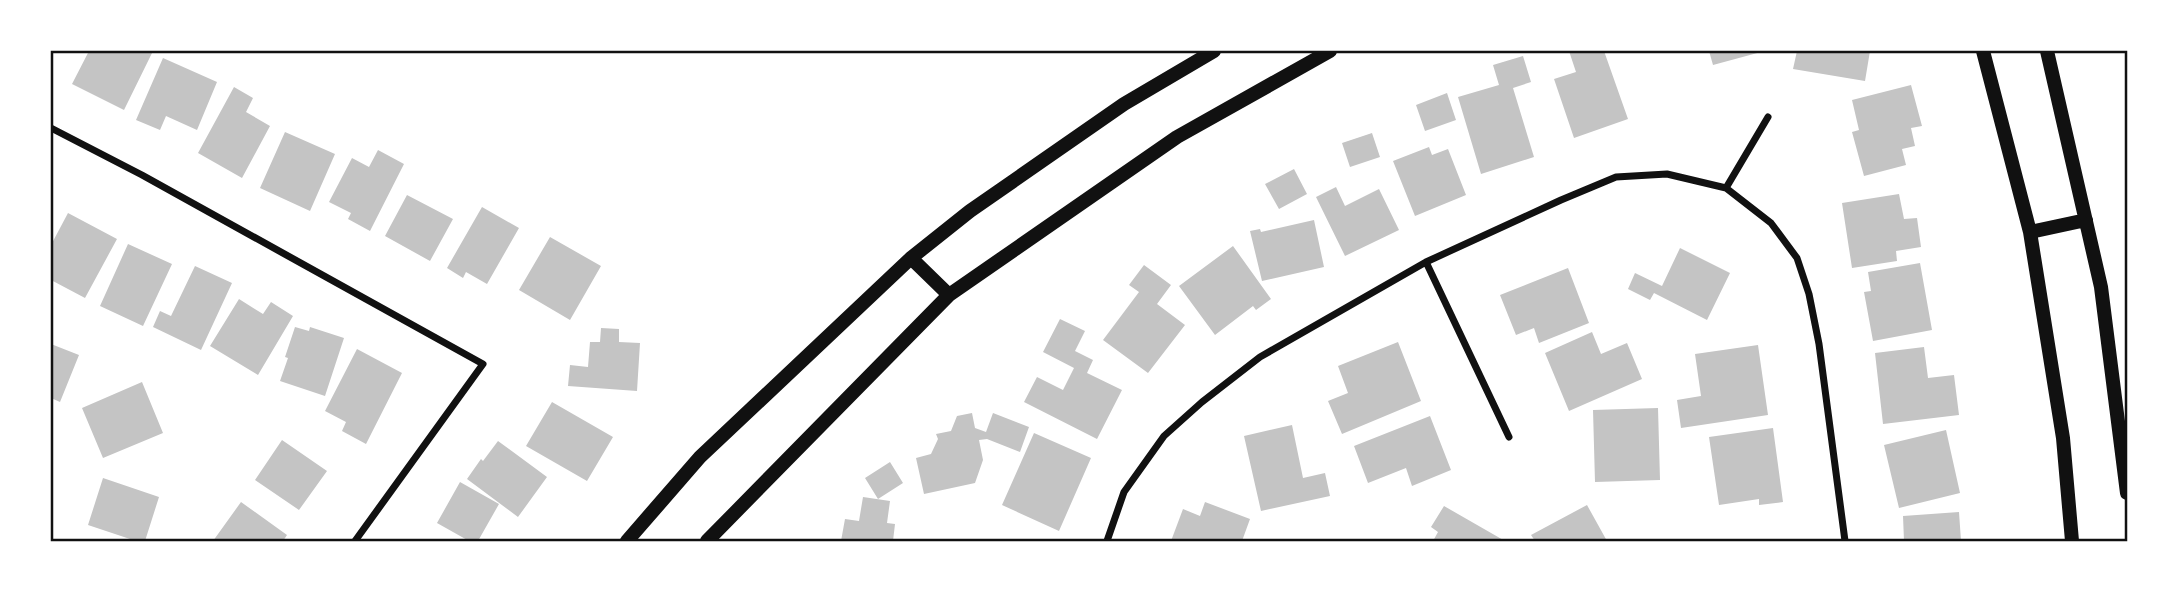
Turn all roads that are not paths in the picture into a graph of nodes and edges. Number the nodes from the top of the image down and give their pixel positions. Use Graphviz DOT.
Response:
graph roads {
  1 [pos="1214,51"];
  2 [pos="1330,51"];
  3 [pos="1983,51"];
  4 [pos="2047,51"];
  5 [pos="1768,117"];
  6 [pos="51,128"];
  7 [pos="1726,188"];
  8 [pos="2086,220"];
  9 [pos="2030,232"];
  10 [pos="911,258"];
  11 [pos="1426,262"];
  12 [pos="949,295"];
  13 [pos="1509,438"];
  14 [pos="2127,494"];
  15 [pos="358,540"];
  16 [pos="627,541"];
  17 [pos="707,541"];
  18 [pos="1107,541"];
  19 [pos="1845,541"];
  20 [pos="2072,541"];
  1 -- 10 [label="main road"];
  2 -- 12 [label="main road"];
  3 -- 9 [label="main road"];
  4 -- 8 [label="main road"];
  5 -- 7 [label="street"];
  6 -- 15 [label="street"];
  7 -- 11 [label="street"];
  7 -- 19 [label="street"];
  8 -- 9 [label="main road"];
  8 -- 14 [label="main road"];
  9 -- 20 [label="main road"];
  10 -- 12 [label="main road"];
  10 -- 16 [label="main road"];
  11 -- 13 [label="street"];
  11 -- 18 [label="street"];
  12 -- 17 [label="main road"];
}
